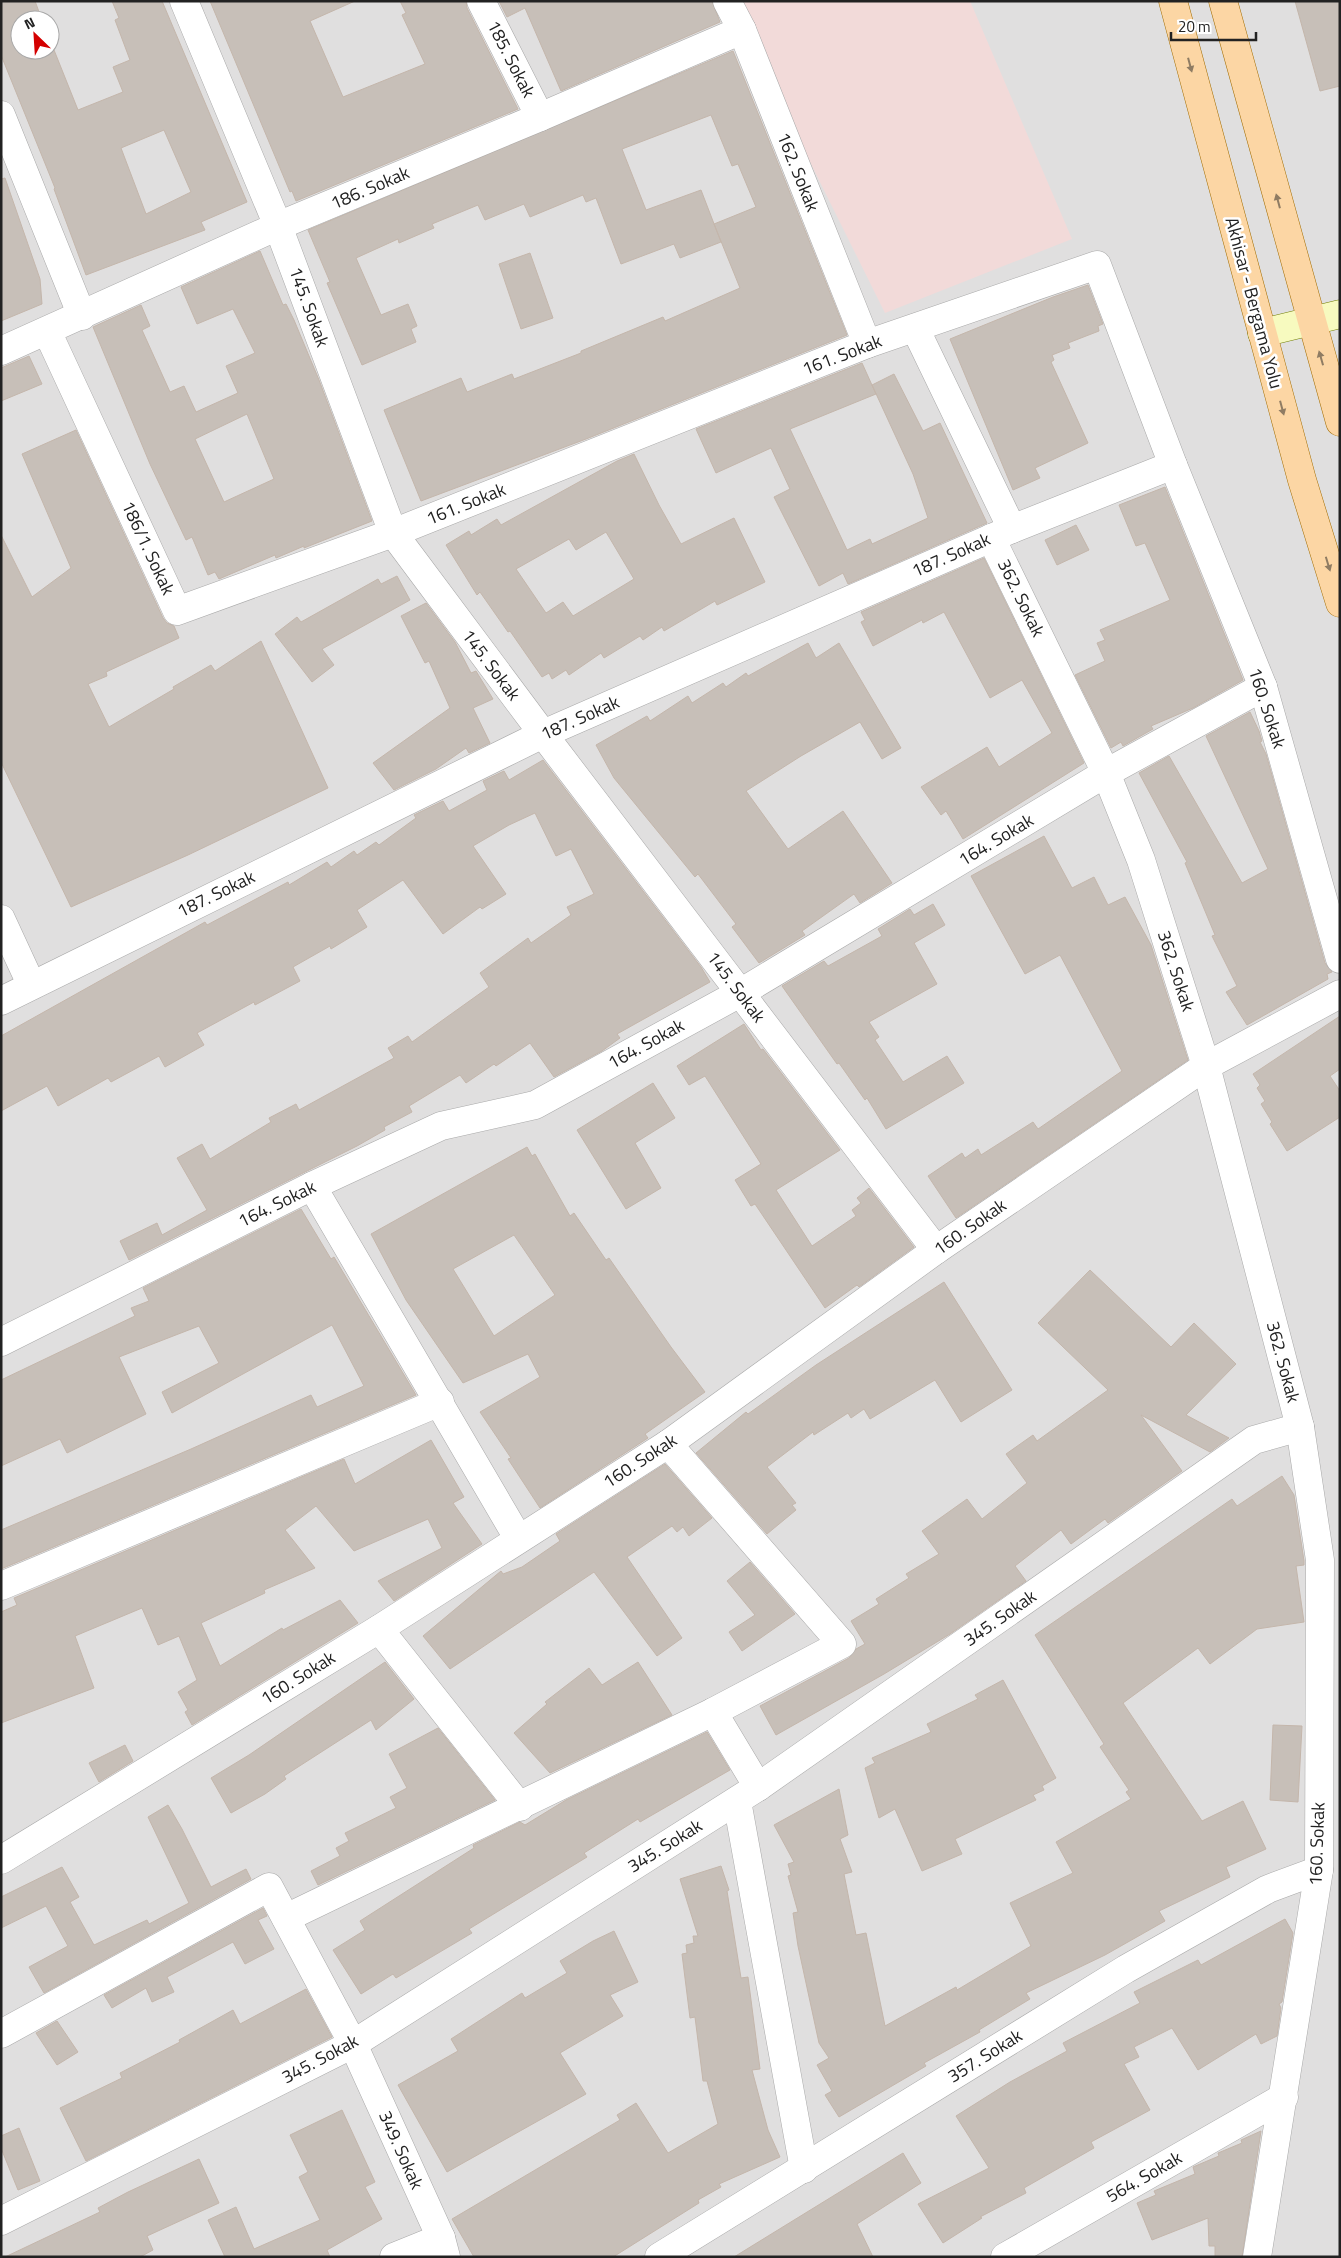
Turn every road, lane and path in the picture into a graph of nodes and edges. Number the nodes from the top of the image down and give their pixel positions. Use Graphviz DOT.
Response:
graph roads {
  1 [pos="184,1"];
  2 [pos="481,1"];
  3 [pos="727,1"];
  4 [pos="1173,1"];
  5 [pos="1223,1"];
  6 [pos="742,30"];
  7 [pos="1,115"];
  8 [pos="540,117"];
  9 [pos="278,226"];
  10 [pos="1340,314"];
  11 [pos="82,316"];
  12 [pos="1311,322"];
  13 [pos="915,328"];
  14 [pos="47,331"];
  15 [pos="1262,333"];
  16 [pos="867,344"];
  17 [pos="1,351"];
  18 [pos="1340,422"];
  19 [pos="1173,465"];
  20 [pos="393,533"];
  21 [pos="1001,533"];
  22 [pos="1340,604"];
  23 [pos="1263,687"];
  24 [pos="543,734"];
  25 [pos="1106,774"];
  26 [pos="1,919"];
  27 [pos="1340,958"];
  28 [pos="31,984"];
  29 [pos="740,993"];
  30 [pos="1340,994"];
  31 [pos="1,1001"];
  32 [pos="1206,1066"];
  33 [pos="312,1186"];
  34 [pos="936,1250"];
  35 [pos="1,1342"];
  36 [pos="440,1402"];
  37 [pos="1300,1427"];
  38 [pos="668,1444"];
  39 [pos="518,1538"];
  40 [pos="1,1586"];
  41 [pos="379,1629"];
  42 [pos="713,1712"];
  43 [pos="748,1794"];
  44 [pos="520,1806"];
  45 [pos="1,1860"];
  46 [pos="1319,1870"];
  47 [pos="286,1918"];
  48 [pos="1,2034"];
  49 [pos="353,2044"];
  50 [pos="1284,2097"];
  51 [pos="804,2169"];
  52 [pos="1,2221"];
  53 [pos="443,2247"];
  54 [pos="394,2257"];
  55 [pos="659,2257"];
  56 [pos="1005,2257"];
  57 [pos="1257,2257"];
  1 -- 9 [label="street, 145. Sokak"];
  2 -- 8 [label="street, 185. Sokak"];
  3 -- 6 [label="street, 162. Sokak"];
  4 -- 15 [label="main road, Akhisar - Bergama Yolu, one-way"];
  12 -- 5 [label="main road, one-way"];
  6 -- 8 [label="street, 186. Sokak"];
  6 -- 16 [label="street, 162. Sokak"];
  7 -- 11 [label="street"];
  8 -- 9 [label="street, 186. Sokak"];
  9 -- 11 [label="street, 186. Sokak"];
  9 -- 20 [label="street, 145. Sokak"];
  10 -- 12 [label="street"];
  11 -- 14 [label="street, 186. Sokak"];
  12 -- 15 [label="street"];
  18 -- 12 [label="main road, one-way"];
  13 -- 16 [label="street, 161. Sokak"];
  13 -- 19 [label="street, 161. Sokak"];
  13 -- 21 [label="street, 362. Sokak"];
  14 -- 17 [label="street, 186. Sokak"];
  14 -- 20 [label="street, 186/1. Sokak"];
  15 -- 22 [label="main road, Akhisar - Bergama Yolu, one-way"];
  16 -- 20 [label="street, 161. Sokak"];
  19 -- 21 [label="street, 187. Sokak"];
  19 -- 23 [label="street, 160. Sokak"];
  20 -- 24 [label="street, 145. Sokak"];
  21 -- 24 [label="street, 187. Sokak"];
  21 -- 25 [label="street, 362. Sokak"];
  23 -- 25 [label="street, 164. Sokak"];
  23 -- 27 [label="street, 160. Sokak"];
  24 -- 28 [label="street, 187. Sokak"];
  24 -- 29 [label="street, 145. Sokak"];
  25 -- 29 [label="street, 164. Sokak"];
  25 -- 32 [label="street, 362. Sokak"];
  26 -- 28 [label="street"];
  28 -- 31 [label="street, 187. Sokak"];
  29 -- 33 [label="street, 164. Sokak"];
  29 -- 34 [label="street, 145. Sokak"];
  30 -- 32 [label="street, 160. Sokak"];
  32 -- 34 [label="street, 160. Sokak"];
  32 -- 37 [label="street, 362. Sokak"];
  33 -- 35 [label="street, 164. Sokak"];
  33 -- 36 [label="street"];
  34 -- 38 [label="street, 160. Sokak"];
  36 -- 39 [label="street"];
  36 -- 40 [label="street"];
  37 -- 43 [label="street, 345. Sokak"];
  37 -- 46 [label="street, 160. Sokak"];
  38 -- 39 [label="street, 160. Sokak"];
  38 -- 42 [label="street"];
  39 -- 41 [label="street, 160. Sokak"];
  41 -- 44 [label="street"];
  41 -- 45 [label="street, 160. Sokak"];
  42 -- 43 [label="street"];
  42 -- 44 [label="street"];
  43 -- 49 [label="street, 345. Sokak"];
  43 -- 51 [label="street"];
  44 -- 47 [label="street"];
  46 -- 50 [label="street, 160. Sokak"];
  46 -- 51 [label="street, 357. Sokak"];
  47 -- 48 [label="street, 349. Sokak"];
  47 -- 49 [label="street, 349. Sokak"];
  49 -- 52 [label="street, 345. Sokak"];
  49 -- 53 [label="street, 349. Sokak"];
  50 -- 56 [label="street, 564. Sokak"];
  50 -- 57 [label="street, 160. Sokak"];
  51 -- 55 [label="street, 357. Sokak"];
  53 -- 54 [label="street"];
}
